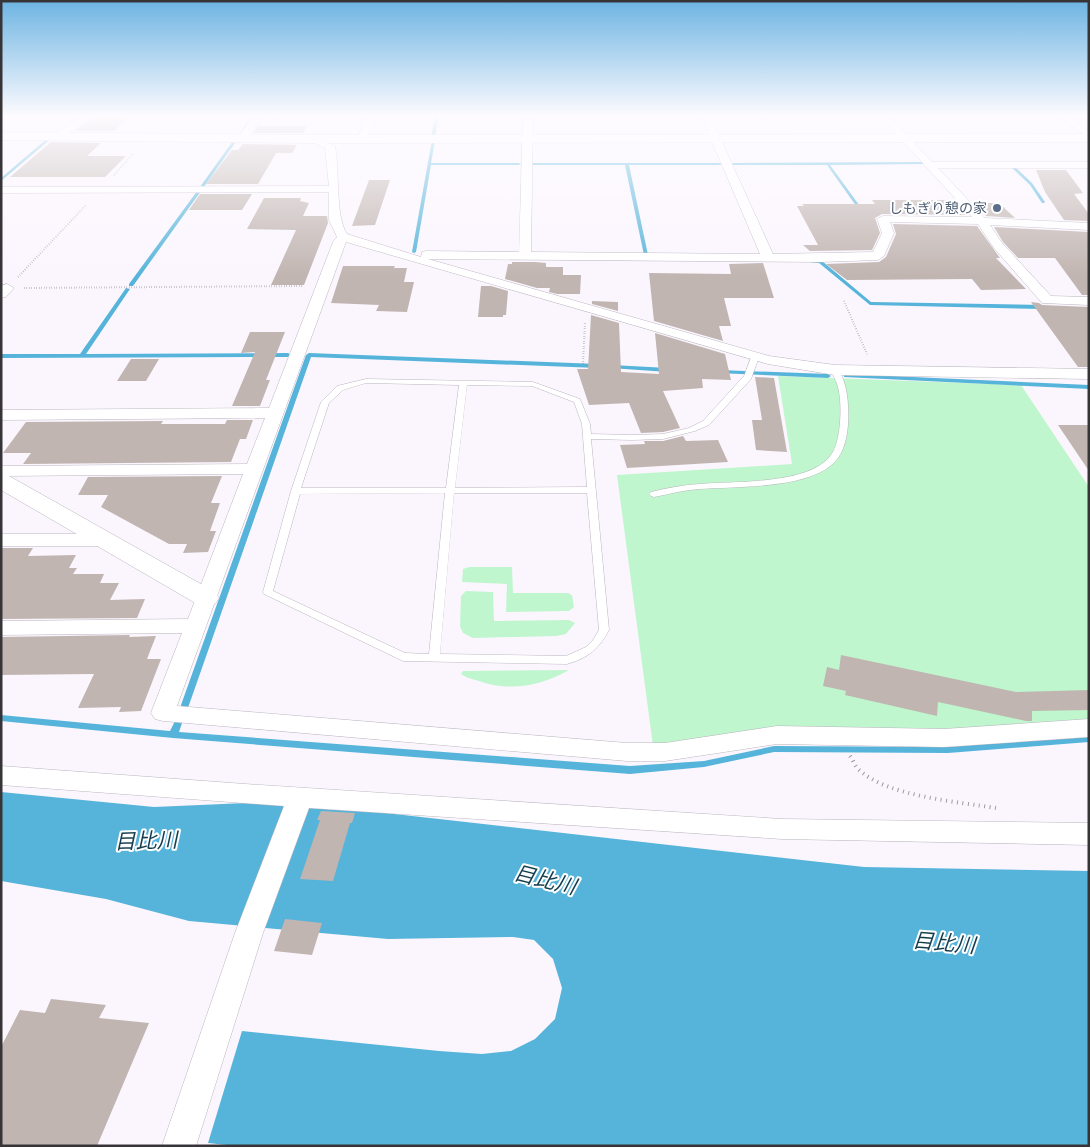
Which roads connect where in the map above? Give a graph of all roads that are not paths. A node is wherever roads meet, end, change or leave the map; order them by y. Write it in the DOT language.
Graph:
graph roads {
  1 [pos="334,170"];
  2 [pos="527,170"];
  3 [pos="729,170"];
  4 [pos="934,170"];
  5 [pos="334,188"];
  6 [pos="1,190"];
  7 [pos="982,221"];
  8 [pos="1089,227"];
  9 [pos="343,237"];
  10 [pos="402,255"];
  11 [pos="525,256"];
  12 [pos="768,258"];
  13 [pos="1089,301"];
  14 [pos="751,368"];
  15 [pos="835,370"];
  16 [pos="1089,374"];
  17 [pos="463,383"];
  18 [pos="275,413"];
  19 [pos="1,414"];
  20 [pos="587,436"];
  21 [pos="254,469"];
  22 [pos="1,471"];
  23 [pos="1,481"];
  24 [pos="450,490"];
  25 [pos="591,490"];
  26 [pos="296,491"];
  27 [pos="654,494"];
  28 [pos="1,540"];
  29 [pos="104,540"];
  30 [pos="206,598"];
  31 [pos="195,626"];
  32 [pos="1,628"];
  33 [pos="434,657"];
  34 [pos="1089,728"];
  35 [pos="1,775"];
  36 [pos="300,797"];
  37 [pos="1089,834"];
  38 [pos="180,1146"];
  1 -- 5 [label="street"];
  2 -- 11 [label="street"];
  3 -- 12 [label="street"];
  4 -- 7 [label="street"];
  5 -- 6 [label="street"];
  5 -- 9 [label="street"];
  7 -- 8 [label="street"];
  7 -- 12 [label="street"];
  7 -- 13 [label="street"];
  9 -- 10 [label="street"];
  9 -- 18 [label="street"];
  10 -- 11 [label="street"];
  10 -- 14 [label="street"];
  11 -- 12 [label="street"];
  14 -- 15 [label="street"];
  14 -- 20 [label="lane"];
  15 -- 16 [label="street"];
  15 -- 27 [label="lane"];
  17 -- 20 [label="lane"];
  17 -- 24 [label="lane"];
  17 -- 26 [label="lane"];
  18 -- 19 [label="street"];
  18 -- 21 [label="street"];
  20 -- 25 [label="lane"];
  21 -- 22 [label="street"];
  21 -- 30 [label="street"];
  23 -- 29 [label="street"];
  24 -- 25 [label="lane"];
  24 -- 26 [label="lane"];
  24 -- 33 [label="lane"];
  25 -- 33 [label="lane"];
  26 -- 33 [label="lane"];
  28 -- 29 [label="street"];
  29 -- 30 [label="street"];
  30 -- 31 [label="street"];
  31 -- 32 [label="street"];
  31 -- 34 [label="street"];
  35 -- 36 [label="street"];
  36 -- 37 [label="street"];
  36 -- 38 [label="street"];
}
